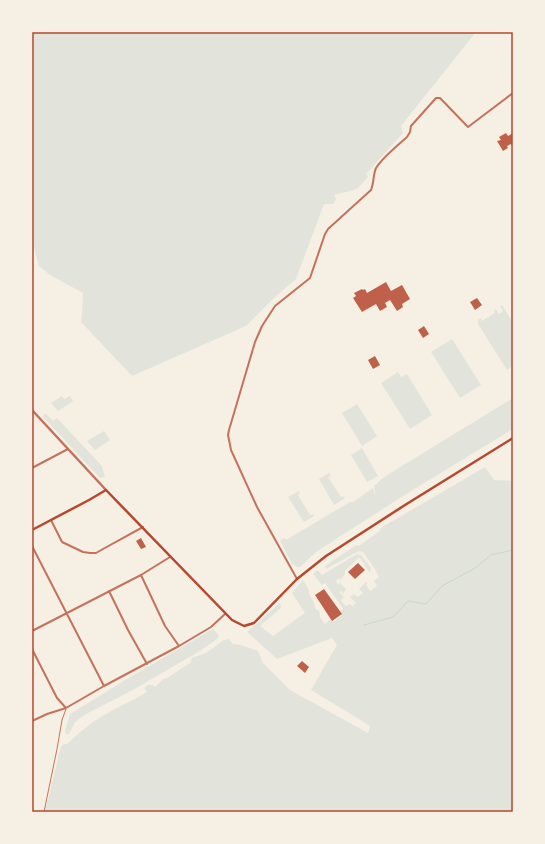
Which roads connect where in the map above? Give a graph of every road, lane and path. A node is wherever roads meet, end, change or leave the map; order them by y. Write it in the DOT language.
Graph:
graph roads {
  1 [pos="513,93"];
  2 [pos="32,410"];
  3 [pos="513,438"];
  4 [pos="69,448"];
  5 [pos="32,468"];
  6 [pos="106,490"];
  7 [pos="51,520"];
  8 [pos="143,527"];
  9 [pos="32,530"];
  10 [pos="32,546"];
  11 [pos="171,556"];
  12 [pos="141,575"];
  13 [pos="297,579"];
  14 [pos="109,591"];
  15 [pos="66,613"];
  16 [pos="225,614"];
  17 [pos="32,631"];
  18 [pos="179,646"];
  19 [pos="32,649"];
  20 [pos="147,664"];
  21 [pos="104,686"];
  22 [pos="66,708"];
  23 [pos="32,721"];
  24 [pos="44,812"];
  1 -- 13 [label="street"];
  2 -- 4 [label="street"];
  3 -- 13 [label="main road"];
  4 -- 5 [label="street"];
  4 -- 6 [label="street"];
  6 -- 7 [label="main road"];
  6 -- 8 [label="main road"];
  7 -- 8 [label="street"];
  7 -- 9 [label="main road"];
  8 -- 11 [label="main road"];
  10 -- 15 [label="street"];
  11 -- 12 [label="street"];
  11 -- 16 [label="main road"];
  12 -- 14 [label="street"];
  12 -- 18 [label="street"];
  13 -- 16 [label="main road"];
  14 -- 15 [label="street"];
  14 -- 20 [label="street"];
  15 -- 17 [label="street"];
  15 -- 21 [label="street"];
  16 -- 18 [label="street"];
  18 -- 20 [label="street"];
  19 -- 22 [label="street"];
  20 -- 21 [label="street"];
  21 -- 22 [label="street"];
  22 -- 23 [label="street"];
  22 -- 24 [label="lane"];
}
